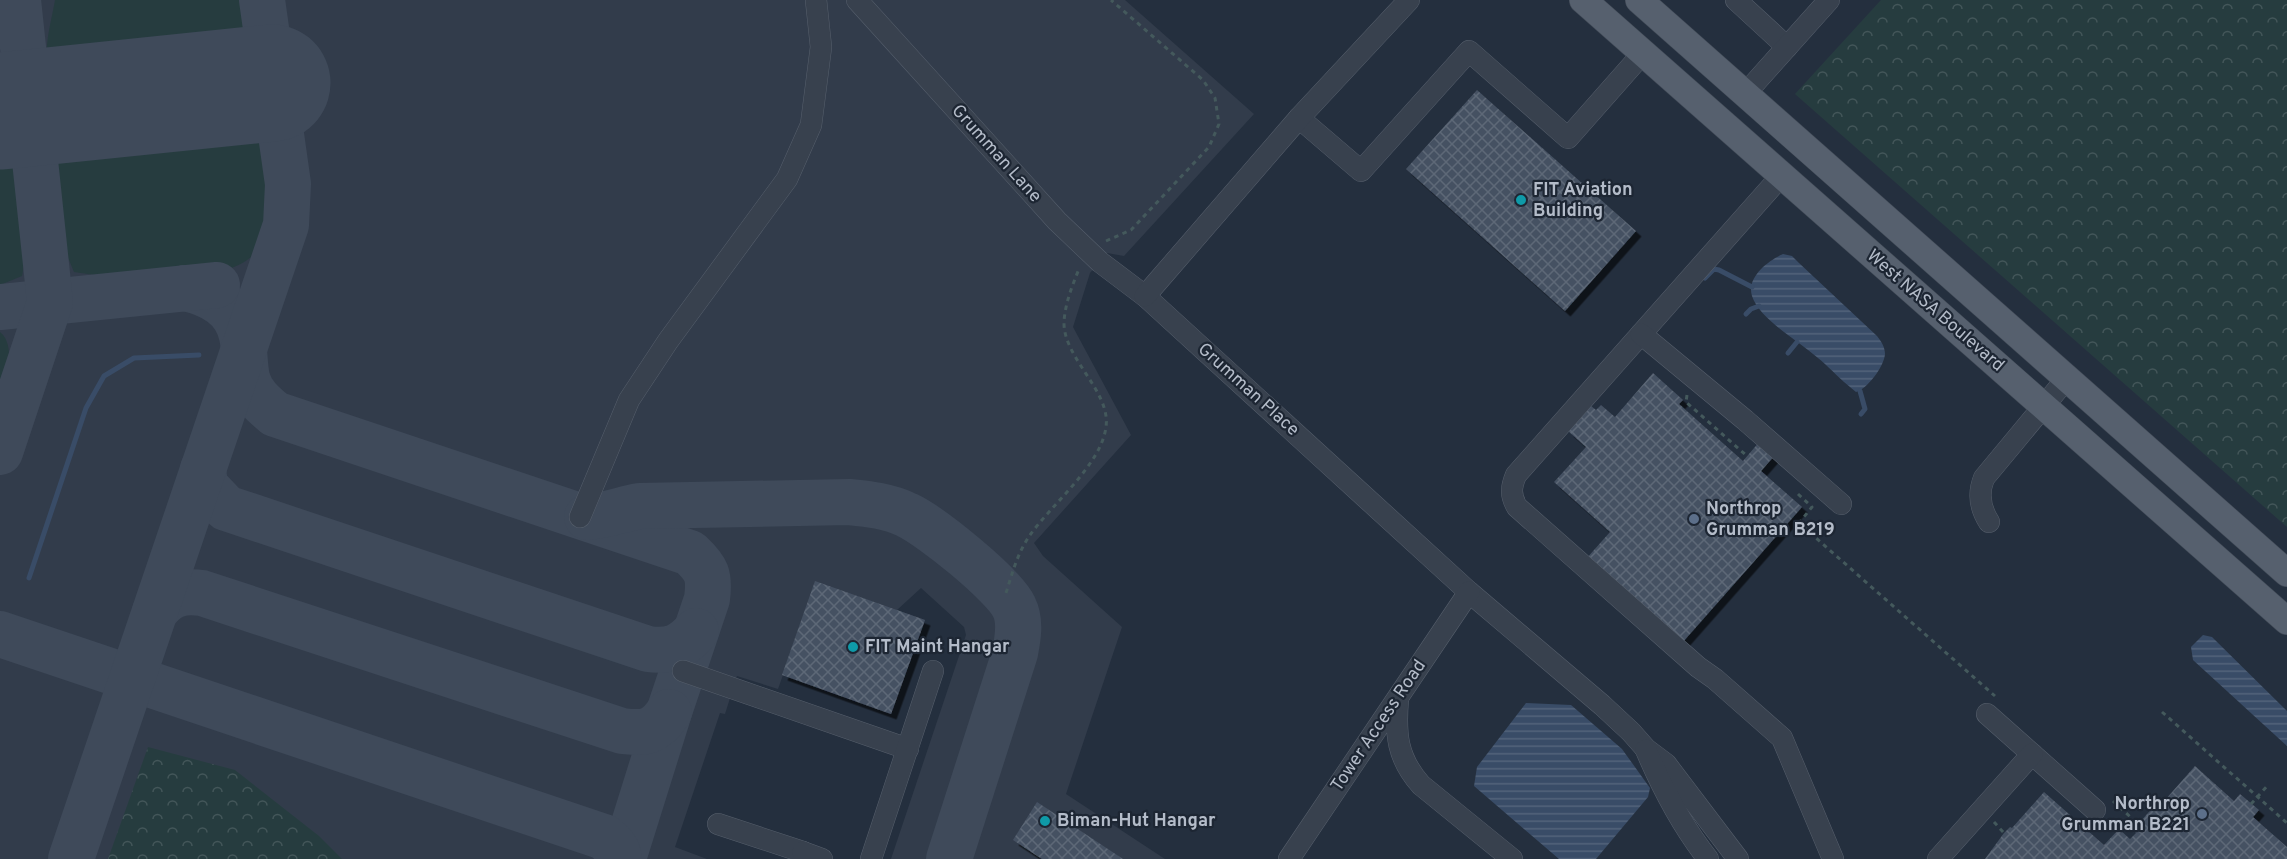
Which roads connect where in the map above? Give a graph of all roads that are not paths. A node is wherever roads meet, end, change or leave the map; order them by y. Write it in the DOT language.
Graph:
graph roads {
  1 [pos="816,0"];
  2 [pos="857,0"];
  3 [pos="1409,0"];
  4 [pos="1583,0"];
  5 [pos="1639,0"];
  6 [pos="1736,0"];
  7 [pos="1829,0"];
  8 [pos="1787,46"];
  9 [pos="1643,52"];
  10 [pos="1745,94"];
  11 [pos="1299,118"];
  12 [pos="1782,175"];
  13 [pos="1145,296"];
  14 [pos="1641,334"];
  15 [pos="2067,378"];
  16 [pos="2043,406"];
  17 [pos="1841,504"];
  18 [pos="580,517"];
  19 [pos="1989,522"];
  20 [pos="2287,573"];
  21 [pos="1469,592"];
  22 [pos="2287,621"];
  23 [pos="682,671"];
  24 [pos="933,671"];
  25 [pos="1398,699"];
  26 [pos="1994,707"];
  27 [pos="908,749"];
  28 [pos="1646,749"];
  29 [pos="2032,754"];
  30 [pos="2100,802"];
  31 [pos="718,824"];
  32 [pos="1689,835"];
  33 [pos="809,857"];
  34 [pos="871,859"];
  35 [pos="1289,859"];
  36 [pos="1512,859"];
  37 [pos="1691,859"];
  38 [pos="1708,859"];
  39 [pos="1738,859"];
  40 [pos="1833,859"];
  41 [pos="1938,859"];
  1 -- 18 [label="street"];
  2 -- 13 [label="street, Grumman Lane"];
  3 -- 11 [label="street"];
  4 -- 9 [label="main road, West NASA Boulevard"];
  5 -- 10 [label="main road, West NASA Boulevard"];
  6 -- 8 [label="street"];
  7 -- 8 [label="street"];
  8 -- 10 [label="street"];
  9 -- 11 [label="street"];
  9 -- 12 [label="main road, West NASA Boulevard"];
  10 -- 15 [label="main road, West NASA Boulevard"];
  11 -- 13 [label="street"];
  12 -- 14 [label="street"];
  12 -- 16 [label="main road, West NASA Boulevard"];
  13 -- 21 [label="street, Grumman Place"];
  14 -- 17 [label="street"];
  14 -- 40 [label="street"];
  15 -- 16 [label="street"];
  15 -- 20 [label="main road, West NASA Boulevard"];
  16 -- 19 [label="street"];
  16 -- 22 [label="main road, West NASA Boulevard"];
  21 -- 25 [label="street, Tower Access Road"];
  21 -- 28 [label="street, Grumman Place"];
  23 -- 27 [label="street"];
  24 -- 27 [label="street"];
  25 -- 35 [label="street, Tower Access Road"];
  25 -- 36 [label="street"];
  26 -- 29 [label="street"];
  27 -- 34 [label="street"];
  28 -- 32 [label="street, Grumman Place"];
  28 -- 39 [label="street, Grumman Place"];
  29 -- 30 [label="street"];
  29 -- 41 [label="street"];
  31 -- 33 [label="street"];
  32 -- 37 [label="street"];
  32 -- 38 [label="street, Grumman Place"];
}
